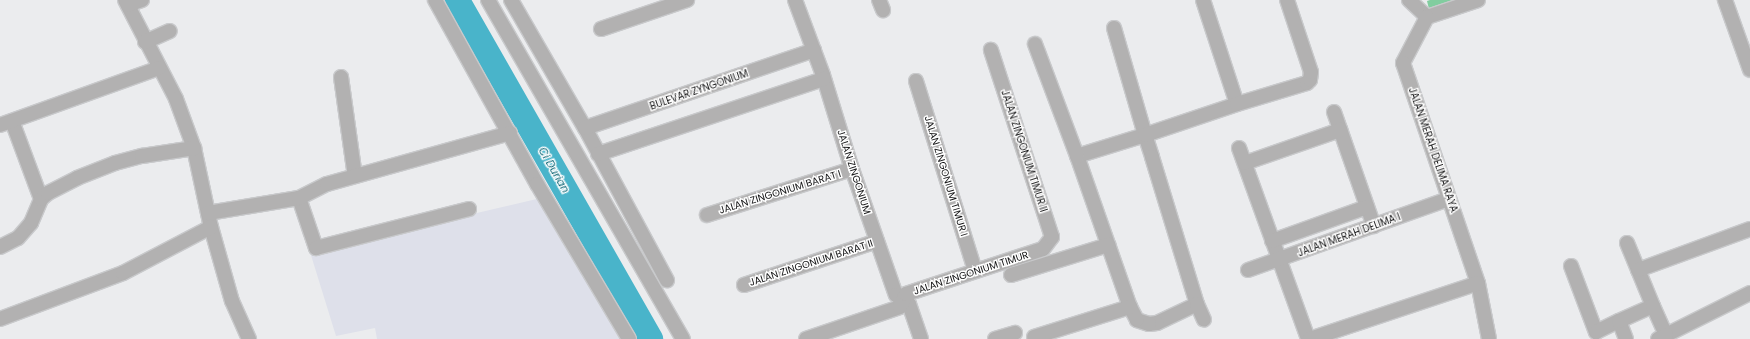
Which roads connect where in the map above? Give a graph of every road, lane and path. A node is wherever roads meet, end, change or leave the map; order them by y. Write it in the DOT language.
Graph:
graph roads {
  1 [pos="142,0"];
  2 [pos="435,0"];
  3 [pos="488,0"];
  4 [pos="511,0"];
  5 [pos="687,0"];
  6 [pos="795,0"];
  7 [pos="1203,0"];
  8 [pos="1287,0"];
  9 [pos="1410,0"];
  10 [pos="1478,0"];
  11 [pos="1725,0"];
  12 [pos="126,3"];
  13 [pos="1427,17"];
  14 [pos="601,28"];
  15 [pos="1114,28"];
  16 [pos="170,31"];
  17 [pos="145,42"];
  18 [pos="1035,44"];
  19 [pos="991,50"];
  20 [pos="816,56"];
  21 [pos="159,68"];
  22 [pos="1750,70"];
  23 [pos="341,77"];
  24 [pos="823,77"];
  25 [pos="916,81"];
  26 [pos="1237,104"];
  27 [pos="1334,112"];
  28 [pos="6,123"];
  29 [pos="584,128"];
  30 [pos="1340,130"];
  31 [pos="510,133"];
  32 [pos="1145,136"];
  33 [pos="194,148"];
  34 [pos="1239,148"];
  35 [pos="598,154"];
  36 [pos="1077,156"];
  37 [pos="1245,164"];
  38 [pos="852,169"];
  39 [pos="355,176"];
  40 [pos="299,198"];
  41 [pos="42,199"];
  42 [pos="1449,199"];
  43 [pos="1367,207"];
  44 [pos="469,209"];
  45 [pos="208,213"];
  46 [pos="707,214"];
  47 [pos="1374,226"];
  48 [pos="211,227"];
  49 [pos="1750,229"];
  50 [pos="877,241"];
  51 [pos="1272,241"];
  52 [pos="1627,243"];
  53 [pos="1108,245"];
  54 [pos="0,247"];
  55 [pos="1043,249"];
  56 [pos="1279,260"];
  57 [pos="1571,266"];
  58 [pos="1248,270"];
  59 [pos="1638,270"];
  60 [pos="975,271"];
  61 [pos="1011,275"];
  62 [pos="667,280"];
  63 [pos="1478,283"];
  64 [pos="744,285"];
  65 [pos="1750,293"];
  66 [pos="903,300"];
  67 [pos="1198,304"];
  68 [pos="1652,306"];
  69 [pos="1130,307"];
  70 [pos="0,319"];
  71 [pos="1204,320"];
  72 [pos="1619,321"];
  73 [pos="1015,333"];
  74 [pos="1034,337"];
  75 [pos="1662,337"];
  76 [pos="249,339"];
  77 [pos="629,339"];
  78 [pos="683,339"];
  79 [pos="806,339"];
  80 [pos="921,339"];
  81 [pos="995,339"];
  82 [pos="1309,339"];
  83 [pos="1489,339"];
  84 [pos="1626,339"];
  1 -- 12 [label="street"];
  2 -- 31 [label="street"];
  3 -- 78 [label="street"];
  4 -- 29 [label="street"];
  5 -- 14 [label="street"];
  6 -- 20 [label="street, JALAN ZINGONIUM"];
  7 -- 26 [label="street"];
  8 -- 26 [label="street"];
  9 -- 13 [label="street"];
  10 -- 13 [label="street"];
  11 -- 22 [label="street"];
  12 -- 17 [label="street"];
  13 -- 42 [label="street, JALAN MERAH DELIMA RAYA"];
  15 -- 32 [label="street"];
  16 -- 17 [label="street"];
  17 -- 21 [label="street"];
  18 -- 36 [label="street"];
  19 -- 55 [label="street, JALAN ZINGONIUM TIMUR II"];
  20 -- 24 [label="street, JALAN ZINGONIUM"];
  20 -- 29 [label="street, BULEVAR ZYNGONIUM"];
  21 -- 28 [label="street"];
  21 -- 33 [label="street"];
  23 -- 39 [label="street"];
  24 -- 35 [label="street"];
  24 -- 38 [label="street, JALAN ZINGONIUM"];
  25 -- 60 [label="street, JALAN ZINGONIUM TIMUR I"];
  26 -- 32 [label="street"];
  27 -- 30 [label="street"];
  28 -- 41 [label="street"];
  29 -- 35 [label="street"];
  30 -- 37 [label="street"];
  30 -- 43 [label="street"];
  31 -- 39 [label="street"];
  31 -- 77 [label="street"];
  32 -- 36 [label="street"];
  32 -- 67 [label="street"];
  33 -- 41 [label="street"];
  33 -- 45 [label="street"];
  34 -- 37 [label="street"];
  35 -- 62 [label="street"];
  36 -- 53 [label="street"];
  37 -- 51 [label="street"];
  38 -- 46 [label="street, JALAN ZINGONIUM BARAT I"];
  38 -- 50 [label="street, JALAN ZINGONIUM"];
  39 -- 40 [label="street"];
  40 -- 44 [label="street"];
  40 -- 45 [label="street"];
  41 -- 54 [label="street"];
  42 -- 47 [label="street, JALAN MERAH DELIMA I"];
  42 -- 63 [label="street, JALAN MERAH DELIMA RAYA"];
  43 -- 47 [label="street"];
  43 -- 51 [label="street"];
  45 -- 48 [label="street"];
  47 -- 56 [label="street, JALAN MERAH DELIMA I"];
  48 -- 70 [label="street"];
  48 -- 76 [label="street"];
  49 -- 59 [label="street"];
  50 -- 64 [label="street, JALAN ZINGONIUM BARAT II"];
  50 -- 66 [label="street, JALAN ZINGONIUM"];
  51 -- 56 [label="street"];
  52 -- 59 [label="street"];
  53 -- 61 [label="street"];
  53 -- 69 [label="street"];
  55 -- 60 [label="street, JALAN ZINGONIUM TIMUR"];
  56 -- 58 [label="street, JALAN MERAH DELIMA I"];
  56 -- 82 [label="street"];
  57 -- 72 [label="street"];
  59 -- 68 [label="street"];
  60 -- 66 [label="street, JALAN ZINGONIUM TIMUR"];
  63 -- 82 [label="street"];
  63 -- 83 [label="street, JALAN MERAH DELIMA RAYA"];
  65 -- 75 [label="street"];
  66 -- 79 [label="street, JALAN ZINGONIUM TIMUR"];
  66 -- 80 [label="street, JALAN ZINGONIUM"];
  67 -- 69 [label="street"];
  67 -- 71 [label="street"];
  68 -- 72 [label="street"];
  68 -- 75 [label="street"];
  69 -- 74 [label="street"];
  72 -- 84 [label="street"];
  73 -- 81 [label="street"];
}
